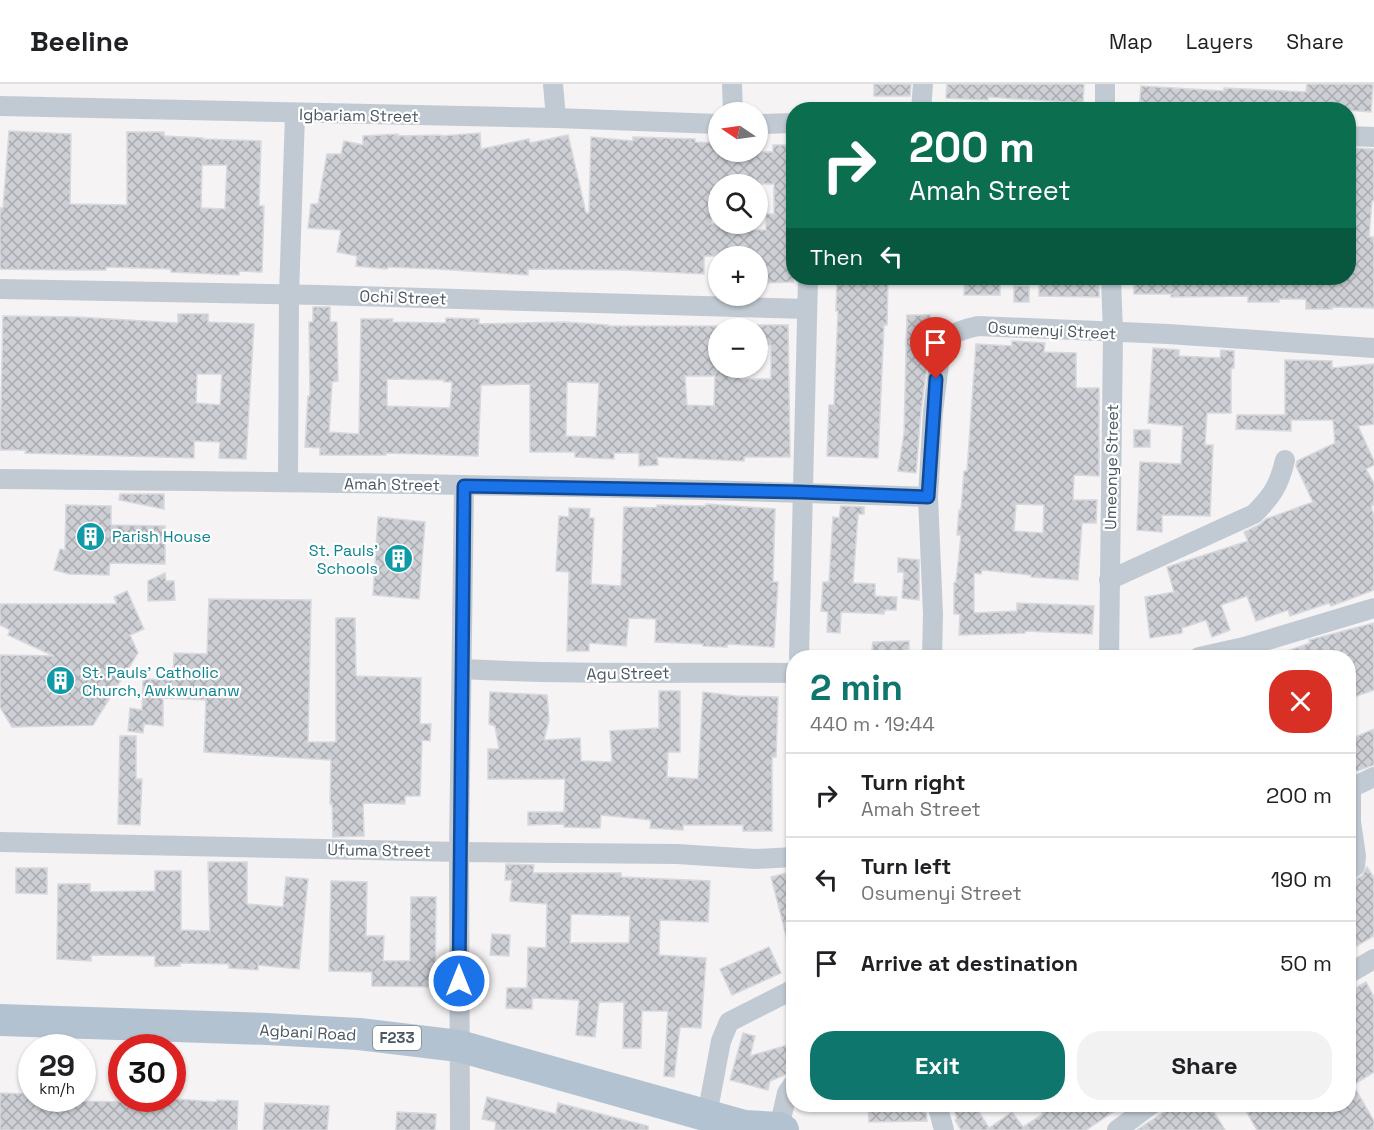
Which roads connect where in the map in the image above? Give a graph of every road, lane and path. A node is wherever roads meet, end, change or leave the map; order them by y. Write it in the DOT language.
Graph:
graph roads {
  1 [pos="553,84"];
  2 [pos="732,84"];
  3 [pos="923,84"];
  4 [pos="1105,84"];
  5 [pos="733,102"];
  6 [pos="922,102"];
  7 [pos="1105,102"];
  8 [pos="0,106"];
  9 [pos="295,114"];
  10 [pos="556,118"];
  11 [pos="786,123"];
  12 [pos="708,124"];
  13 [pos="768,124"];
  14 [pos="1356,136"];
  15 [pos="1374,137"];
  16 [pos="808,285"];
  17 [pos="1111,285"];
  18 [pos="0,289"];
  19 [pos="289,295"];
  20 [pos="807,309"];
  21 [pos="1113,333"];
  22 [pos="1374,348"];
  23 [pos="1285,460"];
  24 [pos="0,479"];
  25 [pos="288,482"];
  26 [pos="464,486"];
  27 [pos="803,493"];
  28 [pos="928,497"];
  29 [pos="1109,580"];
  30 [pos="1374,608"];
  31 [pos="799,650"];
  32 [pos="933,650"];
  33 [pos="1109,650"];
  34 [pos="1230,650"];
  35 [pos="463,669"];
  36 [pos="786,673"];
  37 [pos="1374,777"];
  38 [pos="1356,784"];
  39 [pos="0,842"];
  40 [pos="459,852"];
  41 [pos="786,857"];
  42 [pos="1374,959"];
  43 [pos="1356,969"];
  44 [pos="786,993"];
  45 [pos="0,1020"];
  46 [pos="0,1040"];
  47 [pos="459,1054"];
  48 [pos="786,1099"];
  49 [pos="939,1112"];
  50 [pos="1141,1112"];
  51 [pos="705,1123"];
  52 [pos="781,1129"];
  53 [pos="460,1130"];
  54 [pos="944,1130"];
  55 [pos="1117,1130"];
  1 -- 10 [label="street"];
  2 -- 5 [label="street"];
  3 -- 6 [label="street"];
  4 -- 7 [label="street"];
  8 -- 9 [label="street, Igbariam Street"];
  9 -- 10 [label="street, Igbariam Street"];
  9 -- 19 [label="street"];
  10 -- 12 [label="street, Igbariam Street"];
  11 -- 13 [label="street"];
  14 -- 15 [label="street"];
  16 -- 20 [label="street"];
  17 -- 21 [label="street, Umeonye Street"];
  18 -- 19 [label="street, Ochi Street"];
  19 -- 20 [label="street, Ochi Street"];
  19 -- 25 [label="street"];
  20 -- 27 [label="street"];
  21 -- 22 [label="street, Osumenyi Street"];
  21 -- 28 [label="street, Osumenyi Street"];
  21 -- 29 [label="street, Umeonye Street"];
  23 -- 29 [label="street"];
  24 -- 25 [label="street, Amah Street"];
  25 -- 26 [label="street, Amah Street"];
  26 -- 27 [label="street, Amah Street"];
  26 -- 35 [label="street"];
  27 -- 28 [label="street, Amah Street"];
  27 -- 31 [label="street"];
  28 -- 32 [label="street, Osumenyi Street"];
  29 -- 33 [label="street, Umeonye Street"];
  30 -- 34 [label="street"];
  35 -- 36 [label="street, Agu Street"];
  35 -- 40 [label="street"];
  37 -- 38 [label="street"];
  39 -- 40 [label="street, Ufuma Street"];
  40 -- 41 [label="street, Ufuma Street"];
  40 -- 47 [label="street"];
  42 -- 43 [label="street"];
  44 -- 51 [label="street"];
  45 -- 47 [label="main road, Agbani Road / F233"];
  46 -- 47 [label="main road, Agbani Road / F233"];
  47 -- 51 [label="main road, Agbani Road / F233"];
  47 -- 53 [label="street"];
  48 -- 52 [label="street"];
  49 -- 54 [label="street"];
  50 -- 55 [label="street"];
  51 -- 52 [label="main road, Agbani Road / F233"];
}
